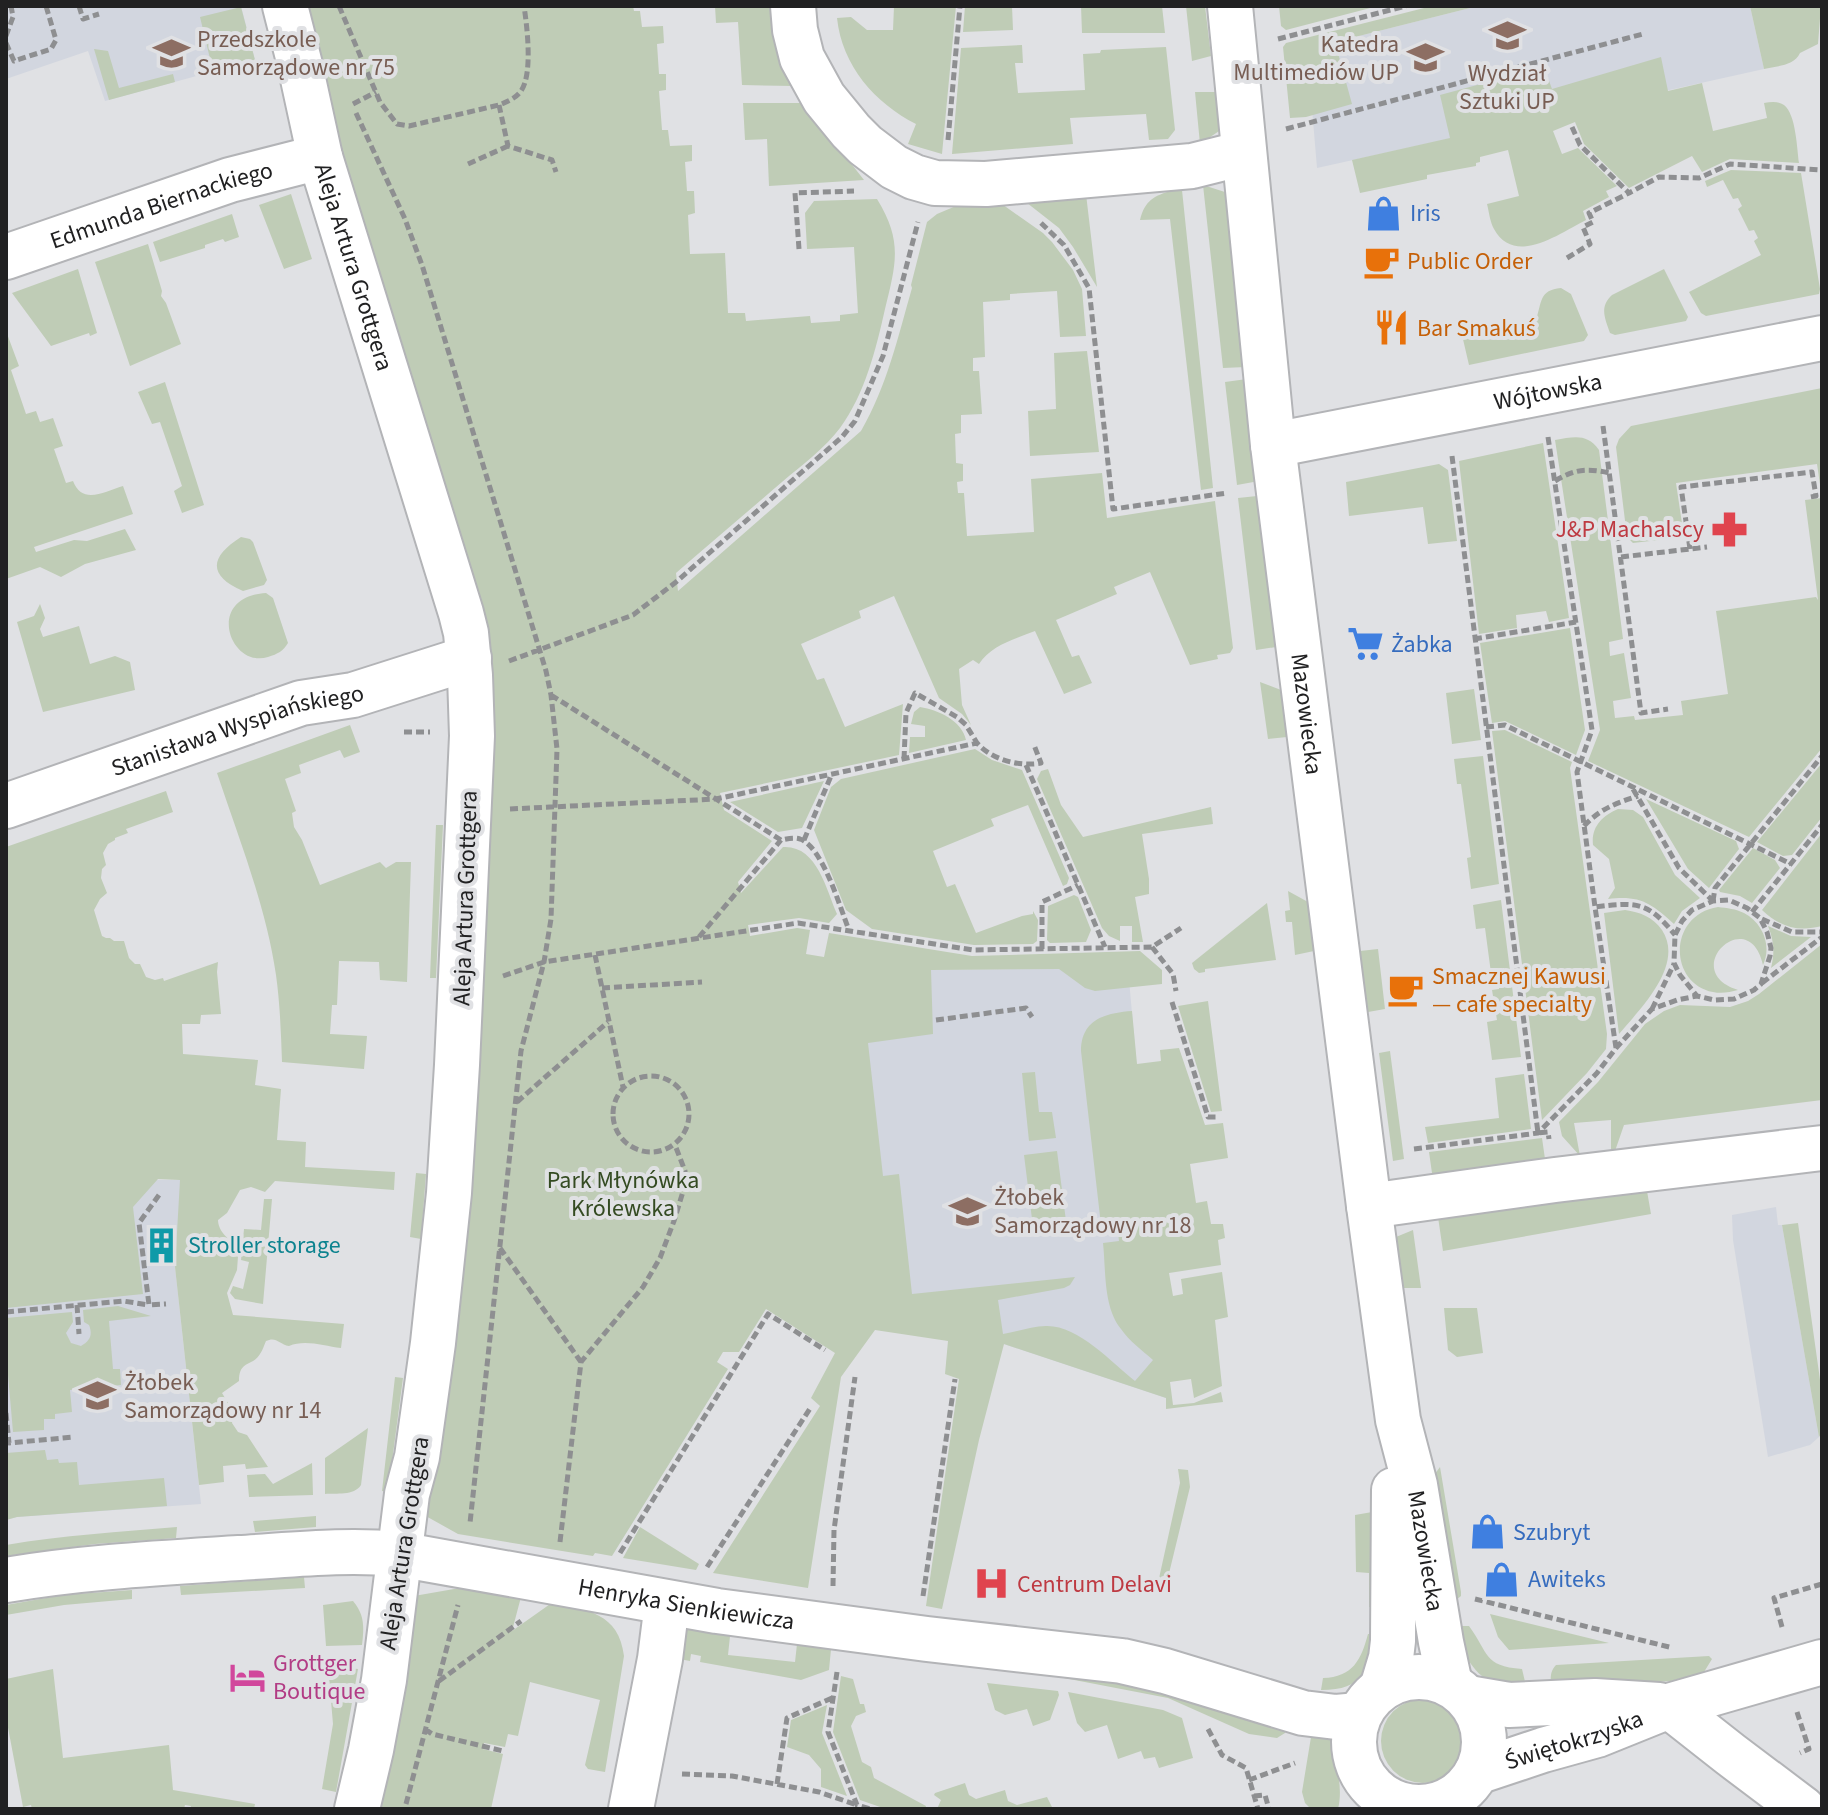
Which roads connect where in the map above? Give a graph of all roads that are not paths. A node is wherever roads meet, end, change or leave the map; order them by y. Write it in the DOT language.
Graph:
graph roads {
  1 [pos="285,6"];
  2 [pos="793,6"];
  3 [pos="1230,6"];
  4 [pos="1244,153"];
  5 [pos="320,157"];
  6 [pos="6,257"];
  7 [pos="1822,338"];
  8 [pos="1273,445"];
  9 [pos="469,658"];
  10 [pos="6,806"];
  11 [pos="1822,1148"];
  12 [pos="1369,1206"];
  13 [pos="1398,1420"];
  14 [pos="398,1554"];
  15 [pos="6,1580"];
  16 [pos="667,1603"];
  17 [pos="1822,1662"];
  18 [pos="1459,1691"];
  19 [pos="1370,1701"];
  20 [pos="1669,1706"];
  21 [pos="1477,1772"];
  22 [pos="1358,1792"];
  23 [pos="1434,1807"];
  24 [pos="357,1809"];
  25 [pos="631,1809"];
  26 [pos="1803,1809"];
  1 -- 5 [label="street, Aleja Artura Grottgera"];
  2 -- 4 [label="street"];
  3 -- 4 [label="street, Mazowiecka"];
  4 -- 8 [label="street, Mazowiecka"];
  5 -- 6 [label="street, Edmunda Biernackiego"];
  5 -- 9 [label="street, Aleja Artura Grottgera"];
  7 -- 8 [label="street, Wójtowska"];
  8 -- 12 [label="street, Mazowiecka"];
  9 -- 10 [label="street, Stanisława Wyspiańskiego"];
  9 -- 14 [label="street, Aleja Artura Grottgera"];
  11 -- 12 [label="street"];
  12 -- 13 [label="street, Mazowiecka"];
  13 -- 18 [label="street, Mazowiecka"];
  13 -- 19 [label="street, Mazowiecka"];
  14 -- 15 [label="street, Henryka Sienkiewicza"];
  14 -- 16 [label="street, Henryka Sienkiewicza"];
  14 -- 24 [label="street, Aleja Artura Grottgera"];
  16 -- 19 [label="street, Henryka Sienkiewicza"];
  16 -- 25 [label="street"];
  17 -- 20 [label="street, Świętokrzyska"];
  18 -- 19 [label="street"];
  18 -- 20 [label="street, Świętokrzyska"];
  18 -- 21 [label="street"];
  19 -- 22 [label="street"];
  20 -- 21 [label="street, Świętokrzyska"];
  20 -- 26 [label="street"];
  21 -- 23 [label="street"];
  22 -- 23 [label="street"];
}
